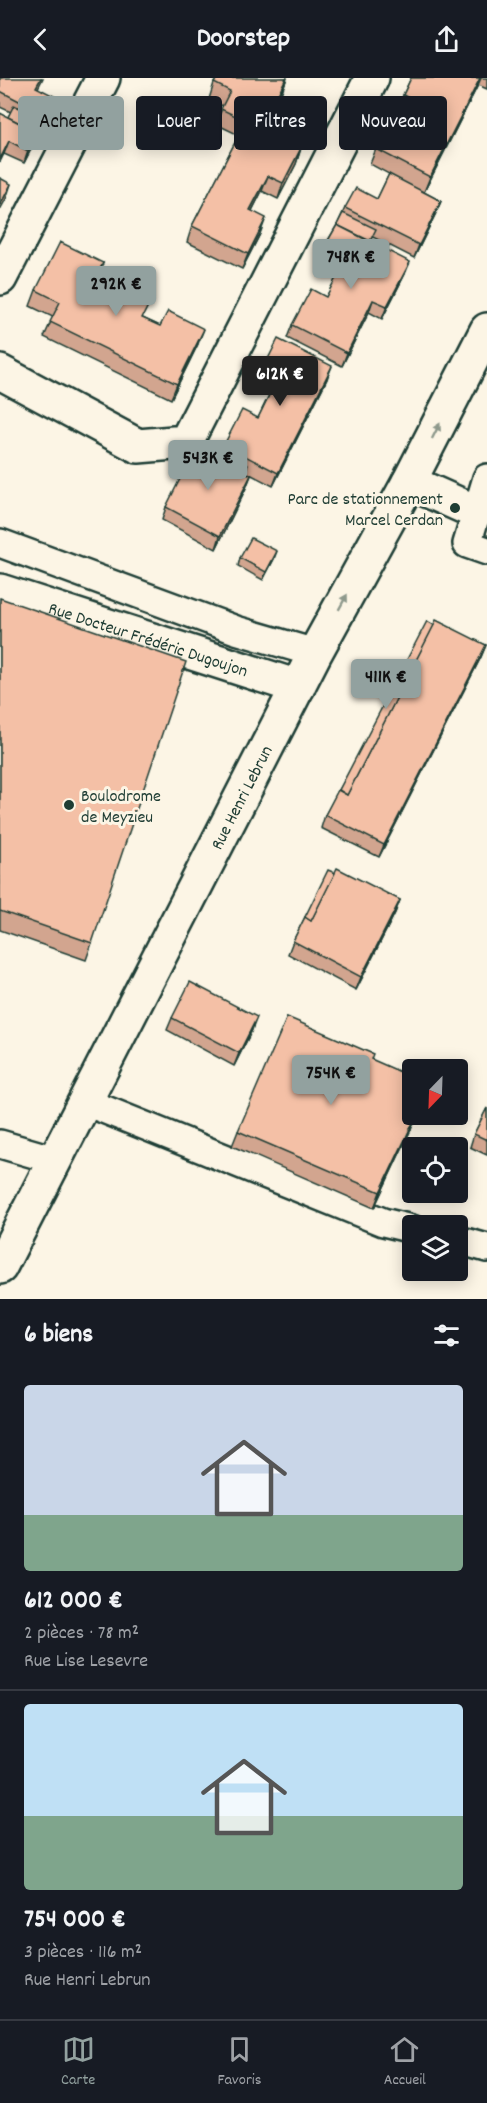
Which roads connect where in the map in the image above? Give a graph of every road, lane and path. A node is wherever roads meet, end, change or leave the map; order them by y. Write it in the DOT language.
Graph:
graph roads {
  1 [pos="103,78"];
  2 [pos="372,78"];
  3 [pos="0,278"];
  4 [pos="487,330"];
  5 [pos="0,372"];
  6 [pos="487,478"];
  7 [pos="409,482"];
  8 [pos="476,512"];
  9 [pos="0,543"];
  10 [pos="487,551"];
  11 [pos="0,591"];
  12 [pos="315,653"];
  13 [pos="298,687"];
  14 [pos="86,1101"];
  15 [pos="0,1144"];
  16 [pos="55,1160"];
  17 [pos="402,1227"];
  18 [pos="468,1243"];
  19 [pos="487,1248"];
  20 [pos="0,1267"];
  1 -- 3 [label="street"];
  2 -- 5 [label="street"];
  7 -- 4 [label="street, Rue Henri Lebrun, one-way"];
  6 -- 8 [label="lane"];
  7 -- 8 [label="street"];
  12 -- 7 [label="street, Rue Henri Lebrun, one-way"];
  8 -- 10 [label="lane"];
  9 -- 12 [label="lane"];
  11 -- 13 [label="street, Rue Docteur Frédéric Dugoujon"];
  12 -- 13 [label="street, Rue Henri Lebrun"];
  13 -- 14 [label="street, Rue Henri Lebrun"];
  14 -- 16 [label="street, Rue Henri Lebrun"];
  14 -- 17 [label="lane"];
  15 -- 16 [label="lane"];
  16 -- 20 [label="street, Rue Henri Lebrun"];
  18 -- 19 [label="lane"];
}
